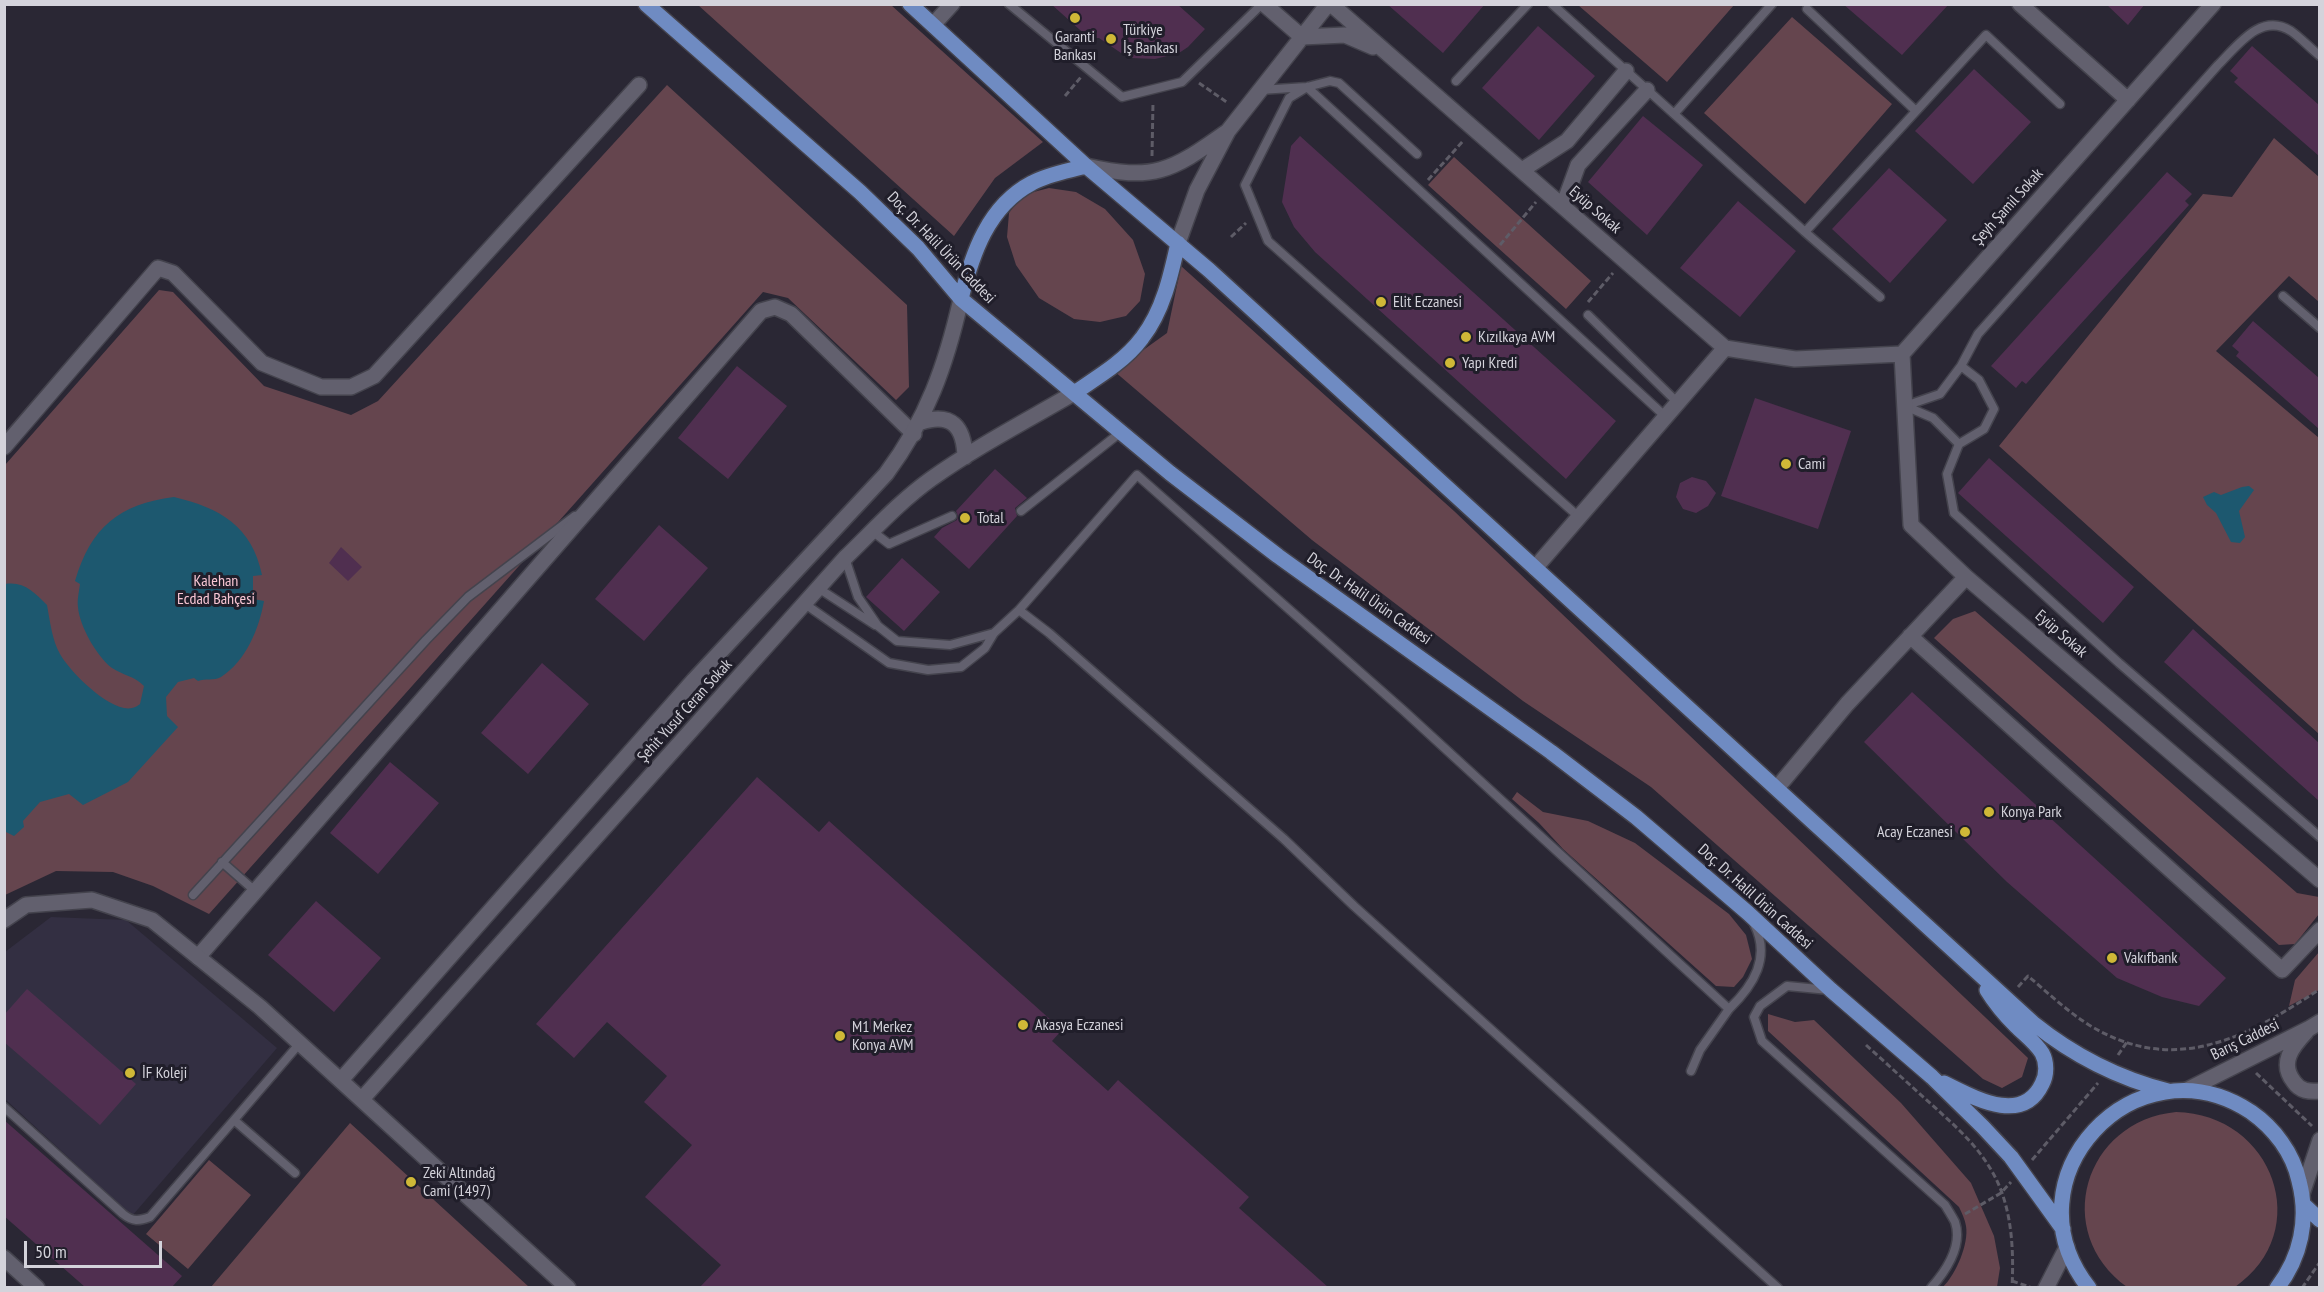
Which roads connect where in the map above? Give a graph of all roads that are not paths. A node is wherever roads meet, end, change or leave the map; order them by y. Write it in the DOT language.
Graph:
graph roads {
  1 [pos="646,4"];
  2 [pos="910,4"];
  3 [pos="951,4"];
  4 [pos="1009,4"];
  5 [pos="1263,4"];
  6 [pos="1330,4"];
  7 [pos="1528,4"];
  8 [pos="1552,4"];
  9 [pos="1772,4"];
  10 [pos="2020,4"];
  11 [pos="2213,4"];
  12 [pos="1807,6"];
  13 [pos="933,25"];
  14 [pos="1302,37"];
  15 [pos="1387,53"];
  16 [pos="2319,56"];
  17 [pos="1626,71"];
  18 [pos="1456,81"];
  19 [pos="639,85"];
  20 [pos="1307,87"];
  21 [pos="1260,90"];
  22 [pos="1647,90"];
  23 [pos="2128,99"];
  24 [pos="2060,104"];
  25 [pos="1916,111"];
  26 [pos="1674,114"];
  27 [pos="1228,131"];
  28 [pos="1417,154"];
  29 [pos="1086,166"];
  30 [pos="1522,170"];
  31 [pos="1563,206"];
  32 [pos="1805,232"];
  33 [pos="1178,243"];
  34 [pos="2283,296"];
  35 [pos="1880,297"];
  36 [pos="961,299"];
  37 [pos="1588,315"];
  38 [pos="2319,328"];
  39 [pos="1725,348"];
  40 [pos="1902,354"];
  41 [pos="1961,366"];
  42 [pos="1074,393"];
  43 [pos="1678,403"];
  44 [pos="1905,406"];
  45 [pos="1667,417"];
  46 [pos="917,428"];
  47 [pos="1121,432"];
  48 [pos="1959,444"];
  49 [pos="4,447"];
  50 [pos="965,457"];
  51 [pos="591,504"];
  52 [pos="1021,511"];
  53 [pos="952,516"];
  54 [pos="1579,517"];
  55 [pos="872,531"];
  56 [pos="845,558"];
  57 [pos="1535,568"];
  58 [pos="1965,577"];
  59 [pos="818,588"];
  60 [pos="804,604"];
  61 [pos="1019,610"];
  62 [pos="878,626"];
  63 [pos="994,633"];
  64 [pos="1910,636"];
  65 [pos="1777,788"];
  66 [pos="2319,837"];
  67 [pos="222,862"];
  68 [pos="2319,880"];
  69 [pos="255,891"];
  70 [pos="193,895"];
  71 [pos="1748,913"];
  72 [pos="4,920"];
  73 [pos="2319,930"];
  74 [pos="198,957"];
  75 [pos="1974,970"];
  76 [pos="1831,990"];
  77 [pos="1730,1009"];
  78 [pos="2315,1025"];
  79 [pos="300,1043"];
  80 [pos="1691,1071"];
  81 [pos="1932,1077"];
  82 [pos="341,1080"];
  83 [pos="2187,1090"];
  84 [pos="2168,1091"];
  85 [pos="2319,1091"];
  86 [pos="362,1099"];
  87 [pos="4,1107"];
  88 [pos="234,1120"];
  89 [pos="2319,1140"];
  90 [pos="295,1173"];
  91 [pos="2304,1200"];
  92 [pos="2319,1220"];
  93 [pos="2063,1229"];
  94 [pos="2067,1247"];
  95 [pos="4,1258"];
  96 [pos="37,1287"];
  97 [pos="568,1287"];
  98 [pos="1778,1287"];
  99 [pos="1931,1287"];
  100 [pos="2046,1287"];
  101 [pos="2089,1287"];
  102 [pos="2277,1287"];
  1 -- 36 [label="main road, Doç. Dr. Halil Ürün Caddesi"];
  2 -- 13 [label="main road"];
  3 -- 13 [label="street"];
  4 -- 5 [label="lane"];
  5 -- 14 [label="street"];
  6 -- 14 [label="street"];
  6 -- 15 [label="street, Eyüp Sokak"];
  7 -- 18 [label="lane"];
  8 -- 17 [label="lane"];
  9 -- 26 [label="lane"];
  10 -- 23 [label="street"];
  11 -- 23 [label="street, Şeyh Şamil Sokak"];
  12 -- 25 [label="lane"];
  13 -- 29 [label="main road"];
  14 -- 15 [label="street"];
  14 -- 21 [label="street"];
  15 -- 30 [label="street, Eyüp Sokak"];
  16 -- 41 [label="lane"];
  17 -- 22 [label="lane"];
  17 -- 30 [label="street"];
  19 -- 49 [label="street"];
  20 -- 21 [label="lane"];
  20 -- 28 [label="lane"];
  20 -- 45 [label="lane"];
  20 -- 54 [label="lane"];
  21 -- 27 [label="street"];
  22 -- 26 [label="lane"];
  22 -- 31 [label="street"];
  23 -- 40 [label="street, Şeyh Şamil Sokak"];
  24 -- 25 [label="lane"];
  25 -- 32 [label="lane"];
  26 -- 32 [label="lane"];
  27 -- 29 [label="street"];
  27 -- 33 [label="street"];
  29 -- 33 [label="main road"];
  29 -- 36 [label="main road"];
  30 -- 31 [label="street, Eyüp Sokak"];
  31 -- 39 [label="street, Eyüp Sokak"];
  32 -- 35 [label="lane"];
  33 -- 42 [label="main road"];
  33 -- 57 [label="main road"];
  34 -- 38 [label="lane"];
  36 -- 42 [label="main road, Doç. Dr. Halil Ürün Caddesi"];
  36 -- 46 [label="street, Şehit Yusuf Ceran Sokak"];
  37 -- 43 [label="lane"];
  39 -- 40 [label="street"];
  39 -- 43 [label="street"];
  40 -- 44 [label="street, Eyüp Sokak"];
  41 -- 44 [label="lane"];
  41 -- 48 [label="lane"];
  42 -- 47 [label="main road, Doç. Dr. Halil Ürün Caddesi"];
  42 -- 50 [label="street, Şehit Yusuf Ceran Sokak"];
  43 -- 45 [label="street"];
  44 -- 48 [label="lane"];
  44 -- 58 [label="street, Eyüp Sokak"];
  45 -- 54 [label="street"];
  46 -- 50 [label="street"];
  46 -- 51 [label="street"];
  46 -- 82 [label="street, Şehit Yusuf Ceran Sokak"];
  47 -- 52 [label="lane"];
  47 -- 71 [label="main road, Doç. Dr. Halil Ürün Caddesi"];
  48 -- 66 [label="lane"];
  50 -- 55 [label="street, Şehit Yusuf Ceran Sokak"];
  51 -- 67 [label="lane"];
  51 -- 69 [label="street"];
  53 -- 55 [label="lane"];
  54 -- 57 [label="street"];
  55 -- 56 [label="street, Şehit Yusuf Ceran Sokak"];
  56 -- 59 [label="street, Şehit Yusuf Ceran Sokak"];
  56 -- 62 [label="lane"];
  57 -- 65 [label="main road"];
  58 -- 64 [label="street"];
  58 -- 68 [label="street, Eyüp Sokak"];
  59 -- 60 [label="street, Şehit Yusuf Ceran Sokak"];
  59 -- 62 [label="lane"];
  60 -- 63 [label="lane"];
  60 -- 86 [label="street, Şehit Yusuf Ceran Sokak"];
  61 -- 63 [label="lane"];
  61 -- 77 [label="lane"];
  61 -- 98 [label="lane"];
  62 -- 63 [label="lane"];
  64 -- 65 [label="street"];
  64 -- 73 [label="street"];
  65 -- 75 [label="main road"];
  67 -- 69 [label="lane"];
  67 -- 70 [label="lane"];
  69 -- 74 [label="street"];
  71 -- 76 [label="main road, Doç. Dr. Halil Ürün Caddesi"];
  71 -- 77 [label="lane"];
  72 -- 74 [label="street"];
  74 -- 79 [label="street"];
  75 -- 81 [label="main road"];
  75 -- 84 [label="main road"];
  76 -- 81 [label="main road, Doç. Dr. Halil Ürün Caddesi"];
  76 -- 99 [label="lane"];
  77 -- 80 [label="lane"];
  78 -- 83 [label="street, Barış Caddesi"];
  78 -- 85 [label="street"];
  79 -- 82 [label="street"];
  79 -- 88 [label="lane"];
  81 -- 93 [label="main road, Doç. Dr. Halil Ürün Caddesi"];
  82 -- 86 [label="street"];
  83 -- 84 [label="main road"];
  83 -- 91 [label="main road"];
  84 -- 93 [label="main road"];
  86 -- 97 [label="street"];
  87 -- 88 [label="lane"];
  88 -- 90 [label="lane"];
  89 -- 91 [label="street"];
  91 -- 92 [label="main road"];
  91 -- 102 [label="main road"];
  93 -- 94 [label="main road"];
  94 -- 100 [label="street"];
  94 -- 101 [label="main road"];
  95 -- 96 [label="street"];
}
